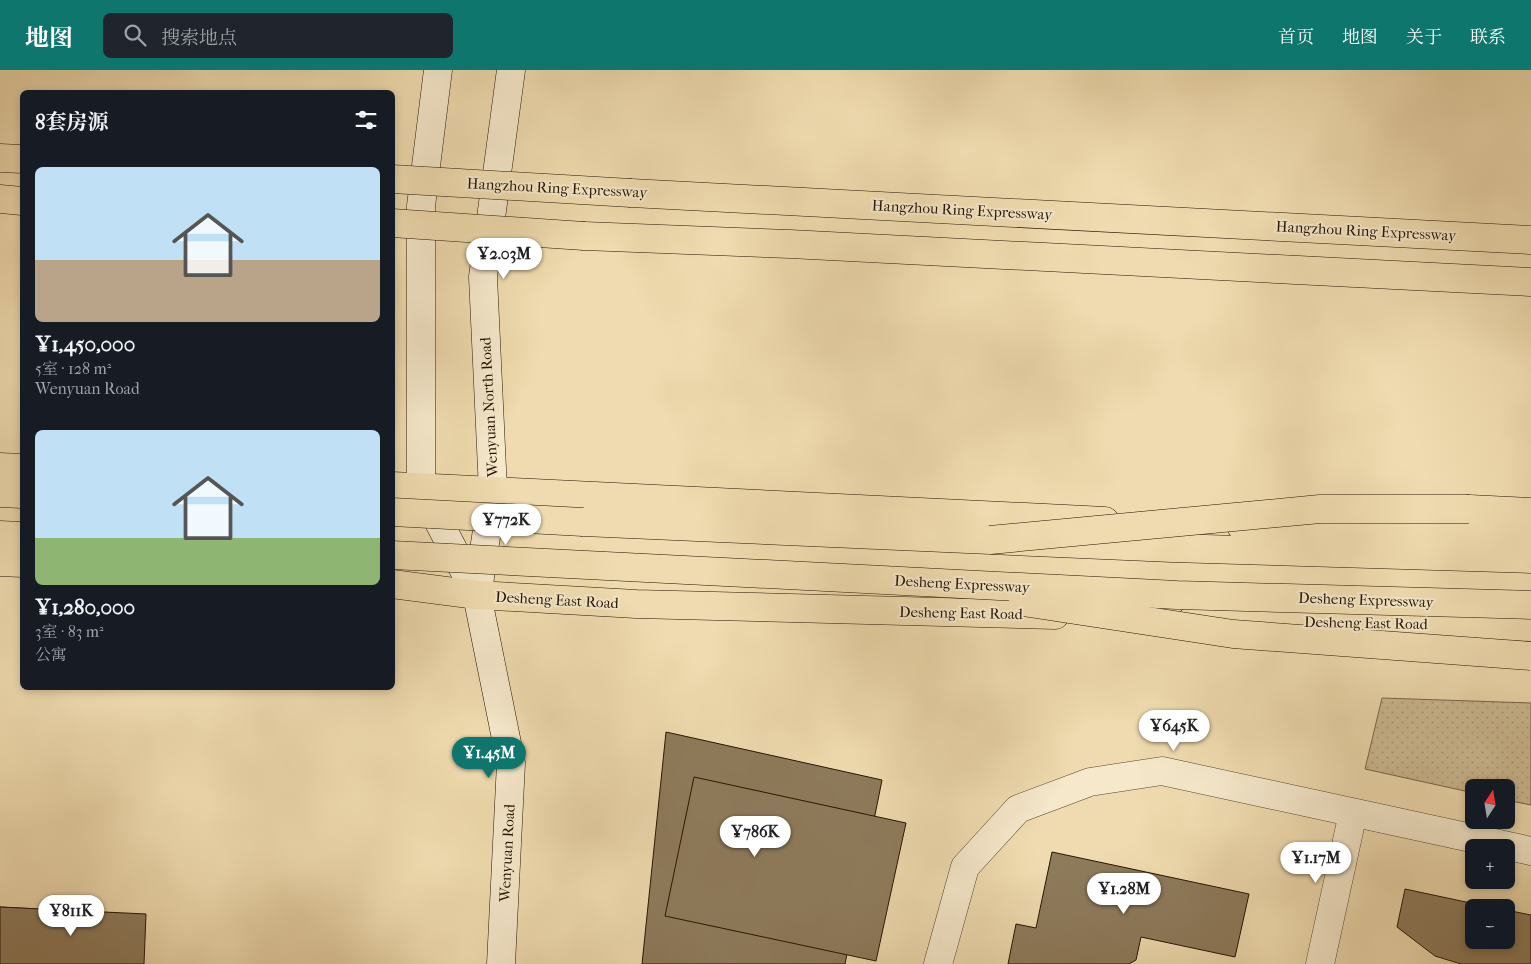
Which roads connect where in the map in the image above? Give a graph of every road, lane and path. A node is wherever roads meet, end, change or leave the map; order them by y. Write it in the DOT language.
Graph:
graph roads {
  1 [pos="438,70"];
  2 [pos="511,70"];
  3 [pos="0,158"];
  4 [pos="20,159"];
  5 [pos="395,179"];
  6 [pos="0,199"];
  7 [pos="20,201"];
  8 [pos="395,223"];
  9 [pos="1531,240"];
  10 [pos="1531,282"];
  11 [pos="0,467"];
  12 [pos="20,468"];
  13 [pos="395,486"];
  14 [pos="421,488"];
  15 [pos="493,490"];
  16 [pos="0,493"];
  17 [pos="20,494"];
  18 [pos="395,512"];
  19 [pos="1531,512"];
  20 [pos="1531,533"];
  21 [pos="0,535"];
  22 [pos="20,536"];
  23 [pos="990,540"];
  24 [pos="395,554"];
  25 [pos="1531,559"];
  26 [pos="0,562"];
  27 [pos="20,563"];
  28 [pos="864,579"];
  29 [pos="395,584"];
  30 [pos="477,595"];
  31 [pos="1531,605"];
  32 [pos="1531,628"];
  33 [pos="1531,656"];
  34 [pos="1353,812"];
  35 [pos="1531,851"];
  36 [pos="501,964"];
  37 [pos="938,964"];
  38 [pos="1320,964"];
  1 -- 14 [label="main road"];
  2 -- 15 [label="main road, Wenyuan North Road"];
  3 -- 4 [label="main road"];
  5 -- 9 [label="main road, Hangzhou Ring Expressway, bridge"];
  6 -- 7 [label="main road"];
  8 -- 10 [label="main road, bridge"];
  11 -- 12 [label="main road"];
  13 -- 14 [label="main road"];
  14 -- 15 [label="main road"];
  14 -- 30 [label="main road"];
  15 -- 20 [label="main road"];
  15 -- 30 [label="main road, Wenyuan North Road"];
  16 -- 17 [label="main road"];
  18 -- 23 [label="main road, bridge"];
  19 -- 23 [label="main road, bridge"];
  21 -- 22 [label="main road"];
  23 -- 25 [label="main road, bridge"];
  24 -- 28 [label="main road, Desheng Expressway, bridge"];
  26 -- 27 [label="main road"];
  28 -- 31 [label="main road, Desheng Expressway, bridge"];
  28 -- 33 [label="main road, bridge"];
  29 -- 30 [label="main road, Desheng East Road"];
  30 -- 32 [label="main road, Desheng East Road"];
  30 -- 36 [label="main road, Wenyuan Road"];
  34 -- 35 [label="main road"];
  34 -- 37 [label="main road"];
  34 -- 38 [label="main road"];
}
